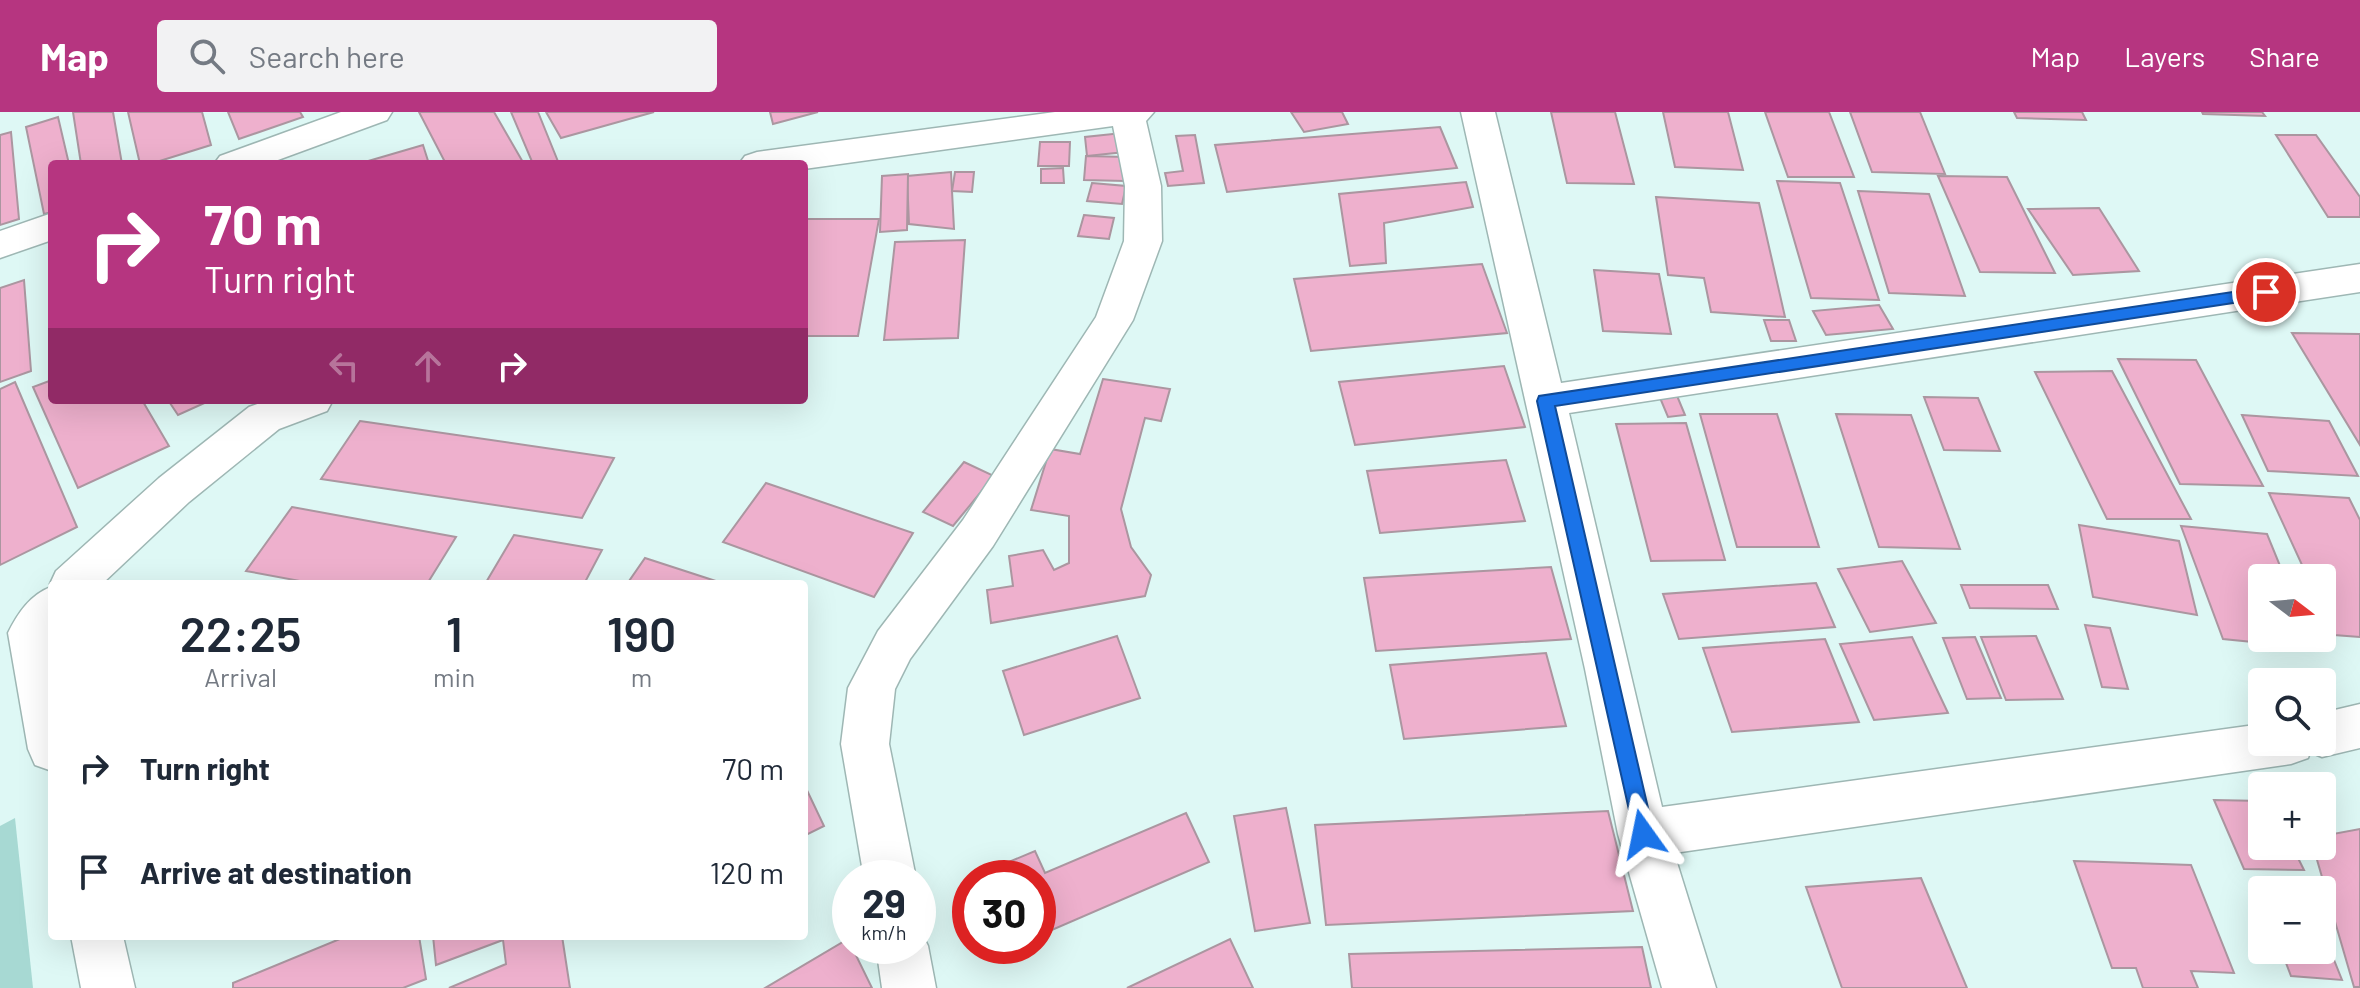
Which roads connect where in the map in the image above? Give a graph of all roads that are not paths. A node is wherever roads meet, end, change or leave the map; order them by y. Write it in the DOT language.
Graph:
graph roads {
  1 [pos="375,112"];
  2 [pos="1478,112"];
  3 [pos="1132,113"];
  4 [pos="243,160"];
  5 [pos="786,160"];
  6 [pos="48,227"];
  7 [pos="0,245"];
  8 [pos="2360,278"];
  9 [pos="1545,401"];
  10 [pos="302,404"];
  11 [pos="76,580"];
  12 [pos="48,611"];
  13 [pos="2360,726"];
  14 [pos="48,727"];
  15 [pos="2336,732"];
  16 [pos="2248,748"];
  17 [pos="1643,834"];
  18 [pos="887,860"];
  19 [pos="98,940"];
  20 [pos="905,964"];
  21 [pos="108,988"];
  22 [pos="909,988"];
  23 [pos="1689,988"];
  1 -- 4 [label="street"];
  2 -- 9 [label="street"];
  3 -- 5 [label="street"];
  3 -- 18 [label="street"];
  6 -- 7 [label="street"];
  8 -- 9 [label="street"];
  9 -- 17 [label="street"];
  10 -- 11 [label="street"];
  12 -- 14 [label="street"];
  13 -- 15 [label="street"];
  16 -- 17 [label="street"];
  17 -- 23 [label="street"];
  19 -- 21 [label="street"];
  20 -- 22 [label="street"];
}
